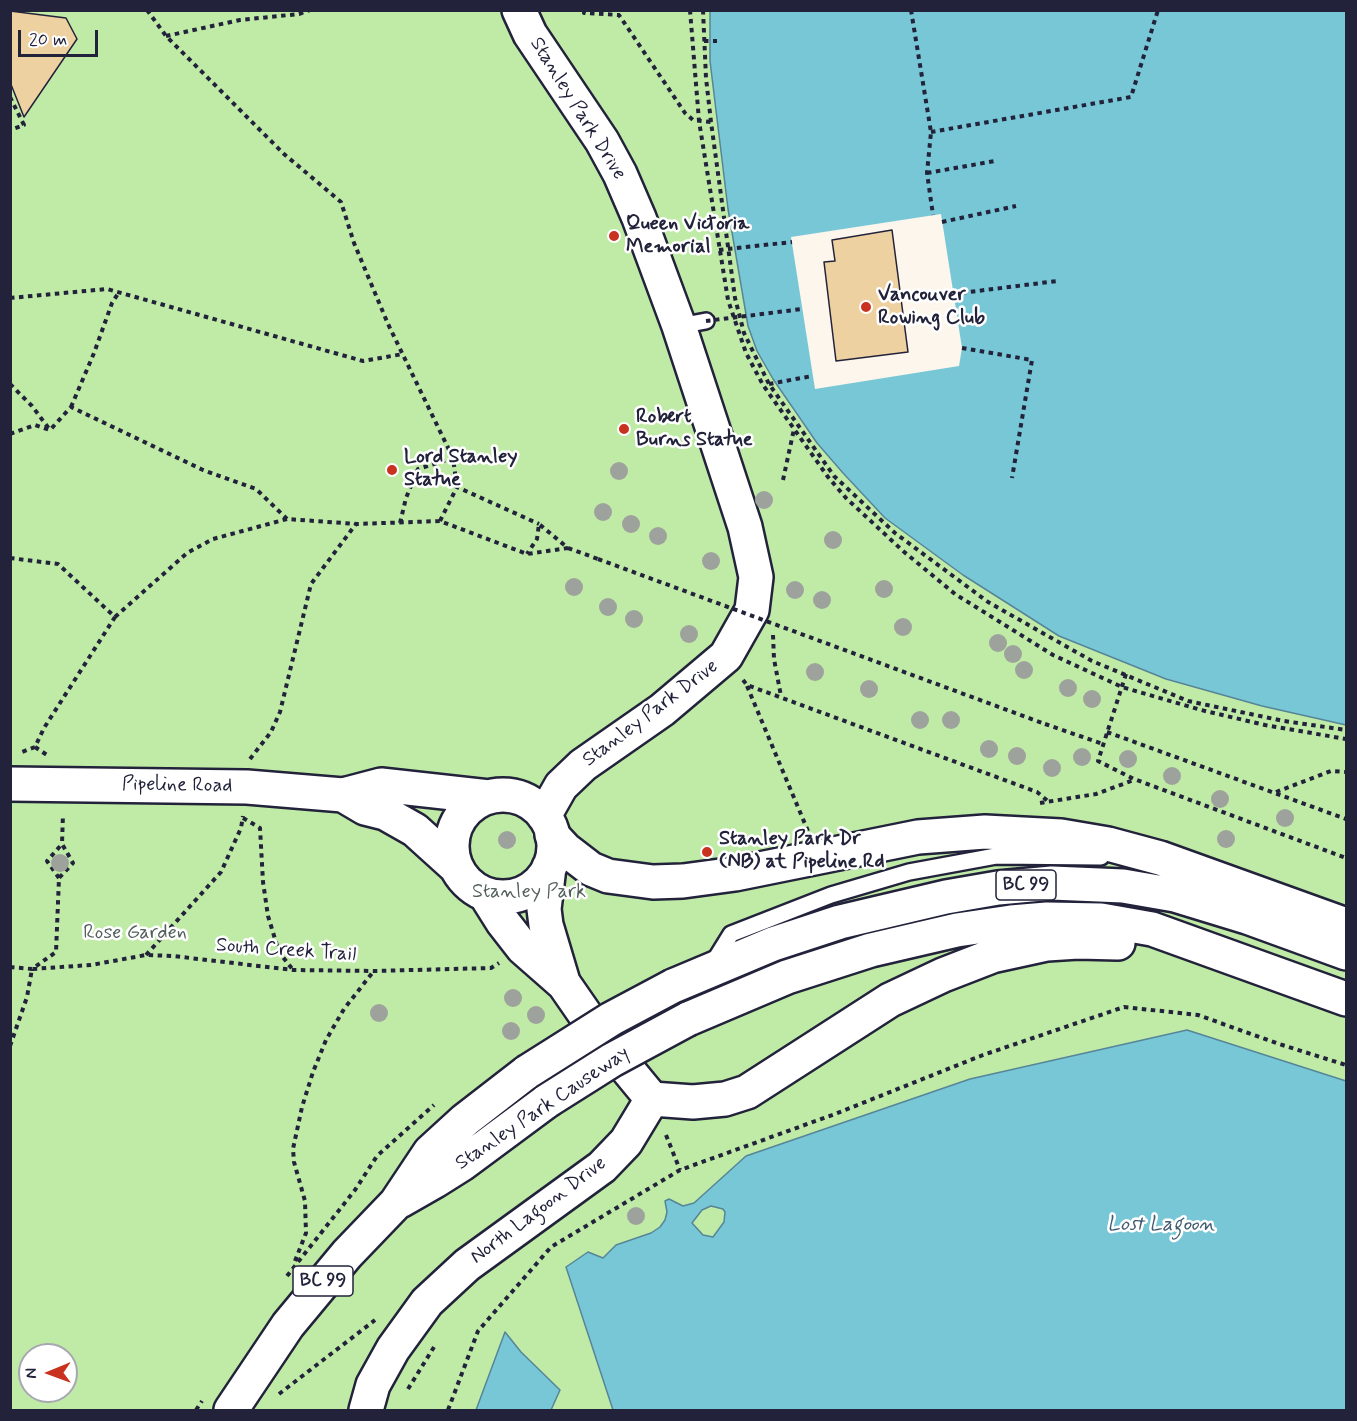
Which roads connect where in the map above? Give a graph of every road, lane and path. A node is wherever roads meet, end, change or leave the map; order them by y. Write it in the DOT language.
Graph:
graph roads {
  1 [pos="147,10"];
  2 [pos="310,10"];
  3 [pos="519,10"];
  4 [pos="584,10"];
  5 [pos="690,10"];
  6 [pos="703,10"];
  7 [pos="911,10"];
  8 [pos="1158,10"];
  9 [pos="166,36"];
  10 [pos="717,40"];
  11 [pos="704,41"];
  12 [pos="10,97"];
  13 [pos="699,121"];
  14 [pos="711,122"];
  15 [pos="10,130"];
  16 [pos="931,132"];
  17 [pos="995,161"];
  18 [pos="927,173"];
  19 [pos="1017,206"];
  20 [pos="933,215"];
  21 [pos="942,222"];
  22 [pos="792,242"];
  23 [pos="728,249"];
  24 [pos="719,250"];
  25 [pos="1057,281"];
  26 [pos="119,292"];
  27 [pos="953,294"];
  28 [pos="10,298"];
  29 [pos="802,309"];
  30 [pos="693,324"];
  31 [pos="962,348"];
  32 [pos="403,354"];
  33 [pos="813,376"];
  34 [pos="10,384"];
  35 [pos="769,384"];
  36 [pos="763,385"];
  37 [pos="71,406"];
  38 [pos="795,423"];
  39 [pos="794,428"];
  40 [pos="50,430"];
  41 [pos="10,434"];
  42 [pos="453,458"];
  43 [pos="1012,478"];
  44 [pos="783,480"];
  45 [pos="457,487"];
  46 [pos="287,519"];
  47 [pos="440,521"];
  48 [pos="400,523"];
  49 [pos="357,524"];
  50 [pos="539,524"];
  51 [pos="568,548"];
  52 [pos="527,554"];
  53 [pos="10,558"];
  54 [pos="115,617"];
  55 [pos="726,657"];
  56 [pos="1126,674"];
  57 [pos="747,685"];
  58 [pos="1122,687"];
  59 [pos="1347,729"];
  60 [pos="1107,732"];
  61 [pos="1347,739"];
  62 [pos="1104,744"];
  63 [pos="17,752"];
  64 [pos="248,762"];
  65 [pos="1347,772"];
  66 [pos="1134,779"];
  67 [pos="10,784"];
  68 [pos="1275,792"];
  69 [pos="343,795"];
  70 [pos="489,797"];
  71 [pos="1049,802"];
  72 [pos="1039,803"];
  73 [pos="63,807"];
  74 [pos="243,809"];
  75 [pos="243,818"];
  76 [pos="1347,819"];
  77 [pos="548,826"];
  78 [pos="809,834"];
  79 [pos="62,844"];
  80 [pos="1347,858"];
  81 [pos="549,867"];
  82 [pos="457,868"];
  83 [pos="1200,872"];
  84 [pos="59,878"];
  85 [pos="485,894"];
  86 [pos="1347,925"];
  87 [pos="1217,952"];
  88 [pos="1347,953"];
  89 [pos="146,955"];
  90 [pos="500,962"];
  91 [pos="10,967"];
  92 [pos="32,969"];
  93 [pos="292,970"];
  94 [pos="374,971"];
  95 [pos="708,971"];
  96 [pos="564,984"];
  97 [pos="1347,999"];
  98 [pos="10,1046"];
  99 [pos="1347,1065"];
  100 [pos="657,1113"];
  101 [pos="680,1170"];
  102 [pos="396,1203"];
  103 [pos="551,1247"];
  104 [pos="536,1253"];
  105 [pos="293,1267"];
  106 [pos="435,1346"];
  107 [pos="406,1392"];
  108 [pos="231,1410"];
  109 [pos="366,1410"];
  110 [pos="448,1410"];
  1 -- 9 [label="path"];
  2 -- 9 [label="path"];
  3 -- 30 [label="main road, Stanley Park Drive"];
  4 -- 13 [label="path"];
  5 -- 13 [label="path"];
  6 -- 11 [label="path"];
  7 -- 16 [label="path"];
  8 -- 16 [label="path"];
  9 -- 32 [label="path"];
  10 -- 11 [label="path"];
  11 -- 14 [label="path"];
  12 -- 15 [label="path"];
  13 -- 14 [label="path"];
  13 -- 24 [label="path"];
  14 -- 23 [label="path"];
  16 -- 18 [label="path"];
  17 -- 18 [label="path"];
  18 -- 20 [label="path"];
  19 -- 21 [label="path"];
  22 -- 23 [label="path"];
  23 -- 24 [label="path"];
  23 -- 35 [label="path"];
  24 -- 36 [label="path"];
  25 -- 27 [label="path"];
  26 -- 28 [label="path"];
  26 -- 32 [label="path"];
  26 -- 37 [label="path"];
  29 -- 30 [label="path, bridge"];
  30 -- 55 [label="main road, Stanley Park Drive"];
  31 -- 43 [label="path"];
  32 -- 42 [label="path"];
  33 -- 35 [label="path"];
  34 -- 40 [label="path"];
  35 -- 36 [label="path"];
  35 -- 38 [label="path"];
  36 -- 39 [label="path"];
  37 -- 40 [label="path"];
  37 -- 46 [label="path"];
  38 -- 39 [label="path"];
  38 -- 56 [label="path"];
  39 -- 44 [label="path"];
  39 -- 58 [label="path"];
  40 -- 41 [label="path"];
  42 -- 45 [label="path"];
  42 -- 48 [label="path"];
  45 -- 47 [label="path"];
  45 -- 50 [label="path"];
  46 -- 49 [label="path"];
  46 -- 54 [label="path"];
  47 -- 48 [label="path"];
  47 -- 52 [label="path"];
  48 -- 49 [label="path"];
  49 -- 64 [label="path"];
  50 -- 51 [label="path"];
  50 -- 52 [label="path"];
  51 -- 52 [label="path"];
  51 -- 62 [label="path, bridge"];
  53 -- 54 [label="path"];
  54 -- 63 [label="path"];
  55 -- 57 [label="path"];
  55 -- 77 [label="main road, Stanley Park Drive"];
  56 -- 58 [label="path"];
  56 -- 59 [label="path"];
  57 -- 71 [label="path"];
  57 -- 78 [label="path"];
  58 -- 60 [label="path"];
  58 -- 61 [label="path"];
  60 -- 62 [label="path"];
  60 -- 68 [label="path"];
  62 -- 66 [label="path"];
  65 -- 68 [label="path"];
  66 -- 71 [label="path"];
  66 -- 80 [label="path"];
  67 -- 69 [label="main road, Pipeline Road"];
  68 -- 76 [label="path"];
  69 -- 70 [label="main road, Pipeline Road"];
  69 -- 82 [label="main road, Pipeline Road"];
  70 -- 77 [label="main road"];
  70 -- 82 [label="main road"];
  71 -- 72 [label="path"];
  73 -- 79 [label="path"];
  74 -- 75 [label="path"];
  75 -- 89 [label="path"];
  75 -- 93 [label="path"];
  77 -- 81 [label="main road"];
  77 -- 83 [label="main road"];
  79 -- 84 [label="path"];
  79 -- 84 [label="path"];
  81 -- 85 [label="main road"];
  81 -- 96 [label="main road"];
  82 -- 85 [label="main road"];
  83 -- 86 [label="main road"];
  83 -- 95 [label="lane"];
  84 -- 92 [label="path"];
  85 -- 96 [label="main road"];
  87 -- 97 [label="main road, Stanley Park Causeway / BC 99"];
  87 -- 100 [label="main road"];
  87 -- 102 [label="main road, Stanley Park Causeway / BC 99, bridge"];
  88 -- 95 [label="main road, Stanley Park Causeway / BC 99"];
  89 -- 92 [label="path, South Creek Trail"];
  89 -- 93 [label="path, South Creek Trail"];
  90 -- 94 [label="path, South Creek Trail"];
  91 -- 92 [label="path, South Creek Trail"];
  92 -- 98 [label="path"];
  93 -- 94 [label="path, South Creek Trail"];
  94 -- 105 [label="path"];
  95 -- 102 [label="main road, Stanley Park Causeway / BC 99, bridge"];
  96 -- 100 [label="main road"];
  99 -- 101 [label="path"];
  100 -- 101 [label="path"];
  100 -- 109 [label="main road, North Lagoon Drive"];
  101 -- 103 [label="path"];
  102 -- 108 [label="main road, Stanley Park Causeway / BC 99"];
  103 -- 104 [label="path"];
  103 -- 110 [label="path"];
  106 -- 107 [label="path"];
}
